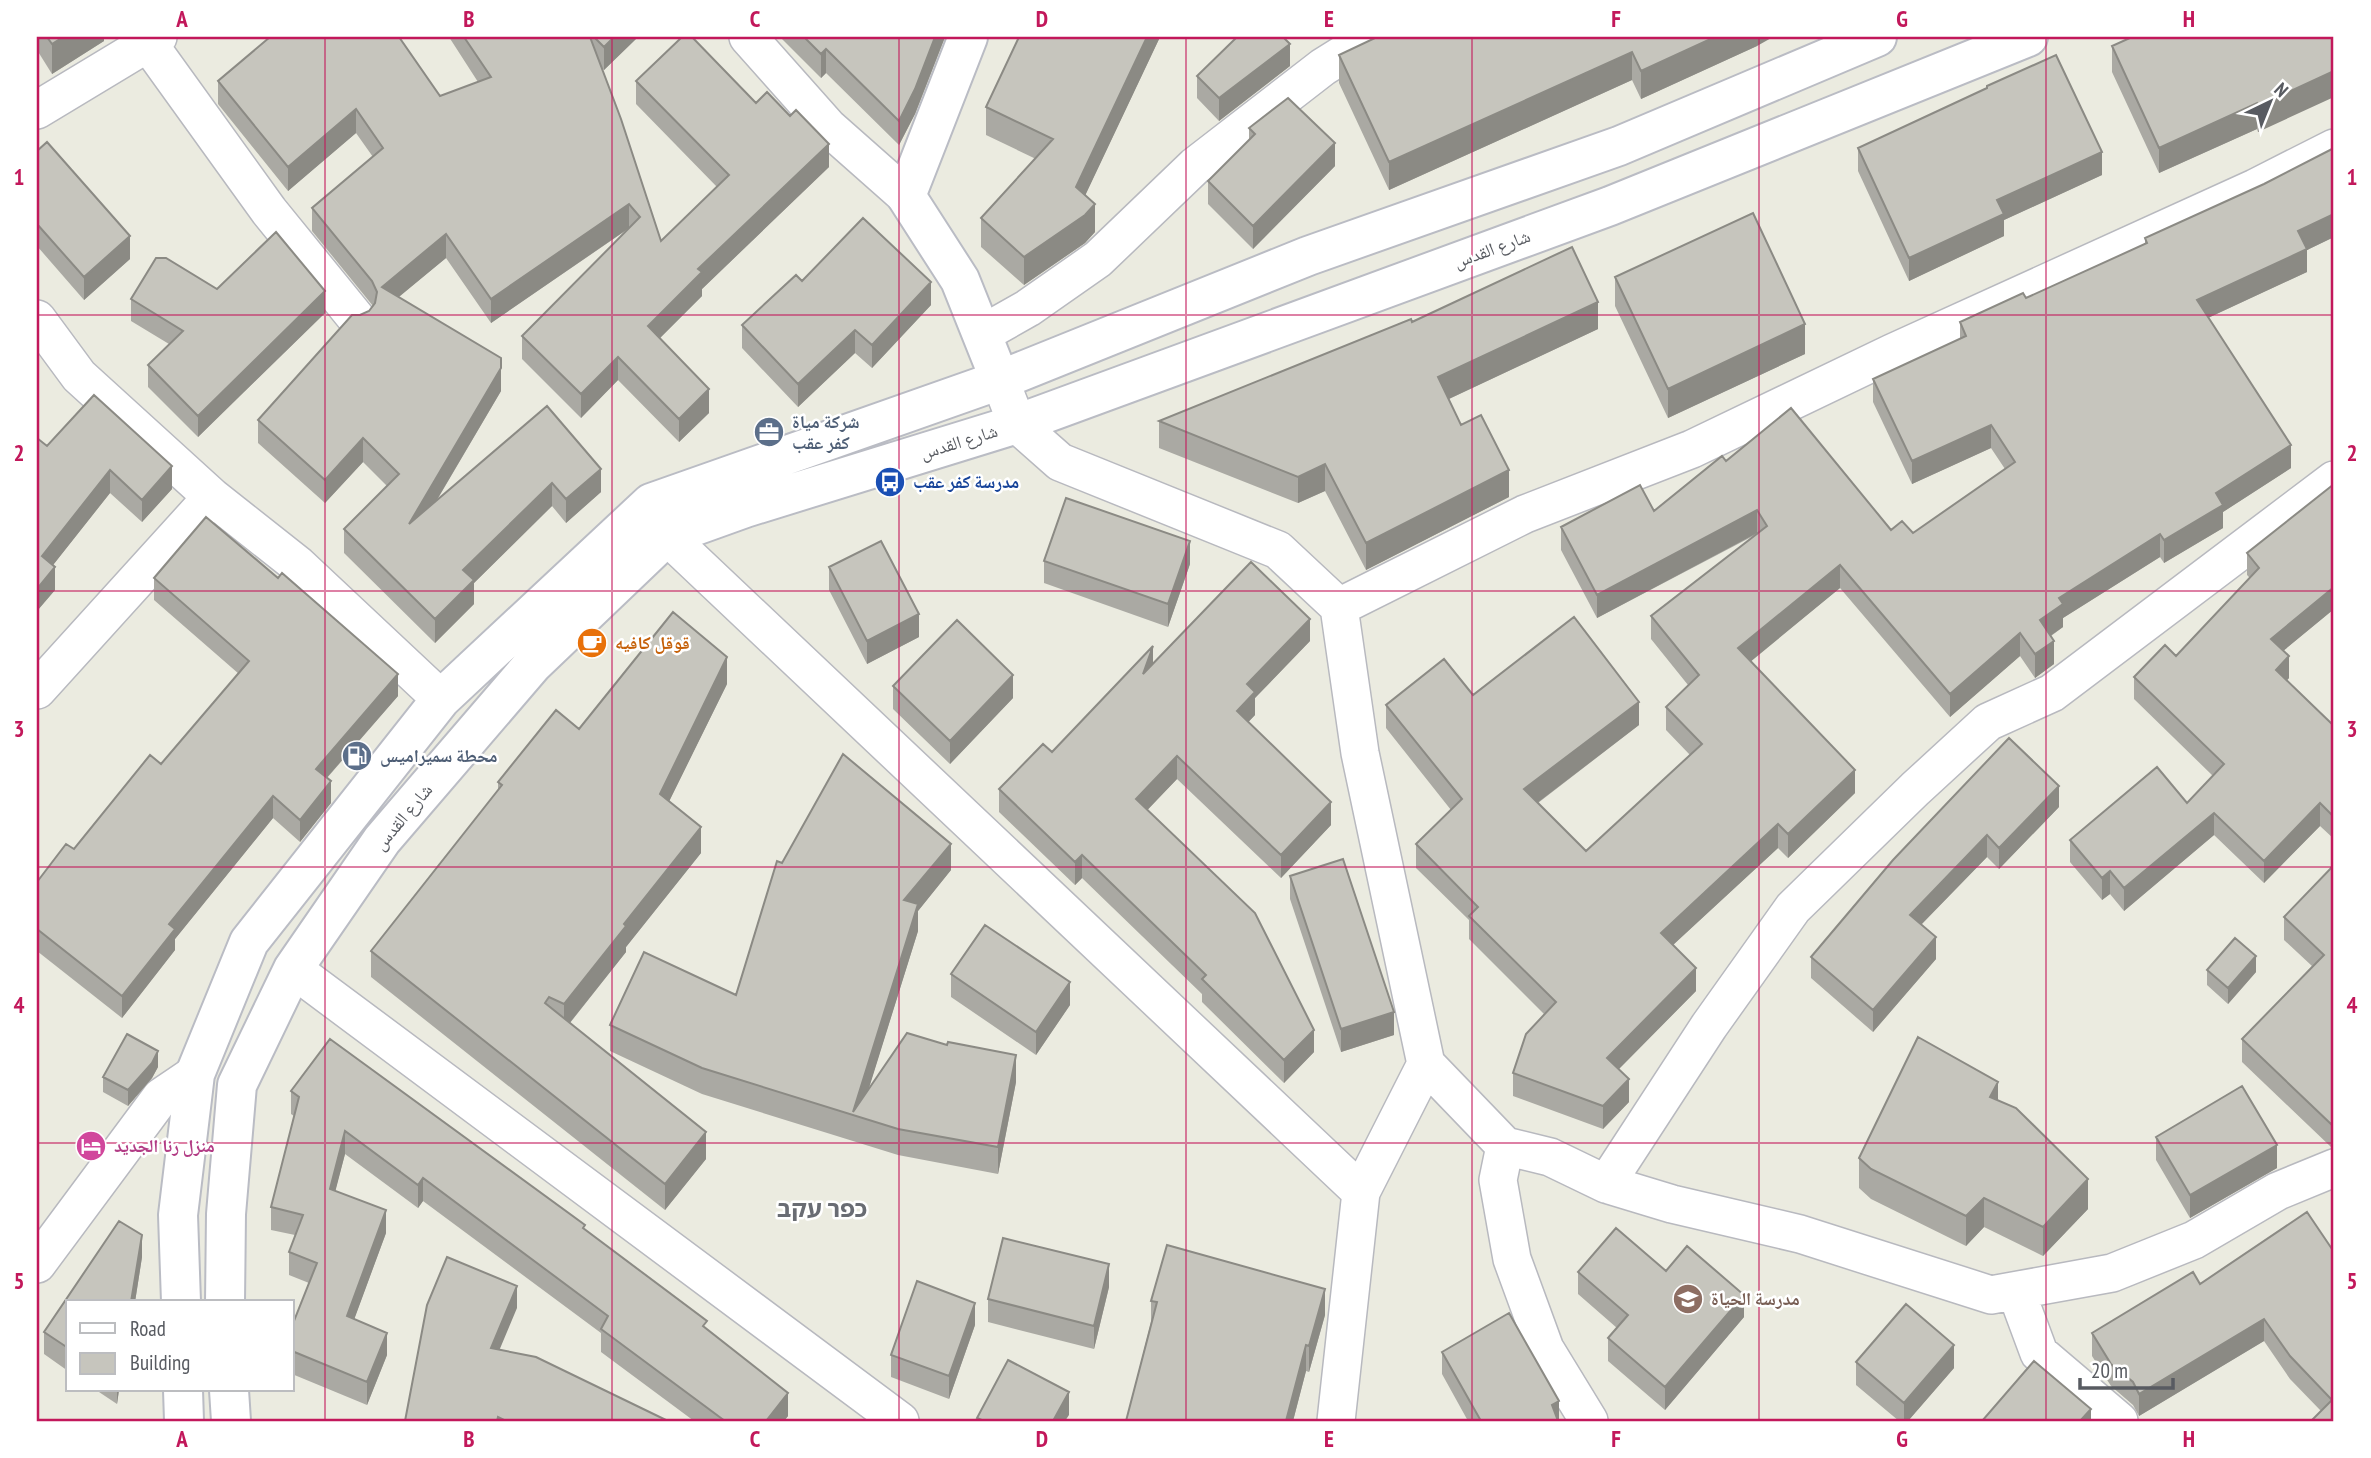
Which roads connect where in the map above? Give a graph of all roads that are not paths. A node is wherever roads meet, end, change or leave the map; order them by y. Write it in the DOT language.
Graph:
graph roads {
  1 [pos="748,37"];
  2 [pos="968,37"];
  3 [pos="1371,37"];
  4 [pos="1877,37"];
  5 [pos="2014,39"];
  6 [pos="153,40"];
  7 [pos="37,110"];
  8 [pos="2334,148"];
  9 [pos="906,196"];
  10 [pos="356,318"];
  11 [pos="37,319"];
  12 [pos="982,334"];
  13 [pos="1000,380"];
  14 [pos="1017,424"];
  15 [pos="2334,480"];
  16 [pos="212,497"];
  17 [pos="667,536"];
  18 [pos="1339,607"];
  19 [pos="37,690"];
  20 [pos="441,699"];
  21 [pos="293,968"];
  22 [pos="1426,1064"];
  23 [pos="195,1074"];
  24 [pos="1505,1146"];
  25 [pos="2334,1168"];
  26 [pos="1606,1184"];
  27 [pos="1361,1192"];
  28 [pos="37,1264"];
  29 [pos="2016,1291"];
  30 [pos="181,1300"];
  31 [pos="225,1300"];
  32 [pos="183,1392"];
  33 [pos="229,1392"];
  34 [pos="184,1421"];
  35 [pos="231,1421"];
  36 [pos="900,1421"];
  37 [pos="1336,1421"];
  38 [pos="1589,1421"];
  39 [pos="2119,1421"];
  1 -- 9 [label="street"];
  2 -- 9 [label="main road"];
  3 -- 12 [label="street"];
  4 -- 13 [label="main road"];
  5 -- 14 [label="main road, شارع القدس"];
  6 -- 7 [label="street"];
  6 -- 10 [label="street"];
  8 -- 18 [label="street"];
  9 -- 12 [label="main road"];
  11 -- 16 [label="street"];
  12 -- 13 [label="main road"];
  13 -- 14 [label="street"];
  13 -- 20 [label="main road"];
  14 -- 17 [label="main road, شارع القدس"];
  14 -- 18 [label="street"];
  15 -- 26 [label="street"];
  16 -- 19 [label="street"];
  16 -- 20 [label="street"];
  17 -- 21 [label="main road, شارع القدس"];
  17 -- 27 [label="street"];
  18 -- 22 [label="street"];
  20 -- 23 [label="main road"];
  21 -- 31 [label="main road, شارع القدس"];
  21 -- 36 [label="street"];
  22 -- 24 [label="street"];
  22 -- 27 [label="street"];
  23 -- 28 [label="street"];
  23 -- 30 [label="main road"];
  24 -- 26 [label="street"];
  24 -- 38 [label="street"];
  25 -- 29 [label="street"];
  26 -- 29 [label="street"];
  27 -- 37 [label="street"];
  29 -- 39 [label="street"];
  32 -- 34 [label="main road"];
  33 -- 35 [label="main road"];
}
